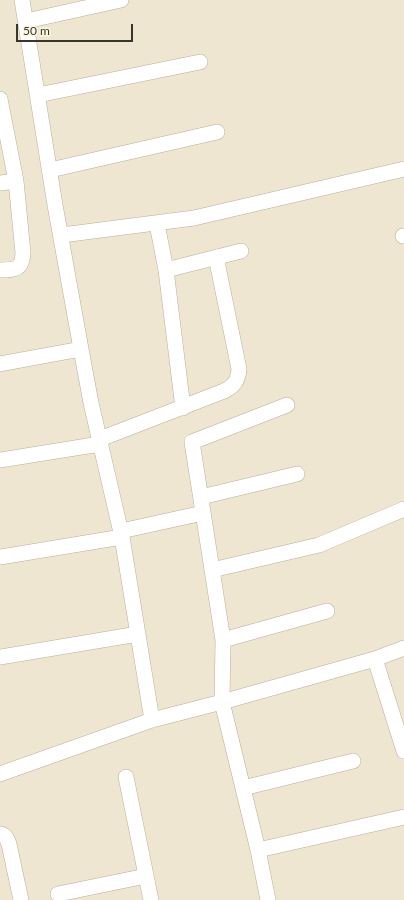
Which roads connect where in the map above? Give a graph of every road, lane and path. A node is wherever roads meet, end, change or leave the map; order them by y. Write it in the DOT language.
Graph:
graph roads {
  1 [pos="22,0"];
  2 [pos="121,0"];
  3 [pos="26,21"];
  4 [pos="200,62"];
  5 [pos="38,95"];
  6 [pos="0,99"];
  7 [pos="217,132"];
  8 [pos="404,169"];
  9 [pos="50,170"];
  10 [pos="16,181"];
  11 [pos="0,183"];
  12 [pos="157,224"];
  13 [pos="62,235"];
  14 [pos="241,251"];
  15 [pos="216,257"];
  16 [pos="0,270"];
  17 [pos="166,270"];
  18 [pos="81,349"];
  19 [pos="0,364"];
  20 [pos="287,405"];
  21 [pos="183,408"];
  22 [pos="100,441"];
  23 [pos="0,460"];
  24 [pos="297,474"];
  25 [pos="201,497"];
  26 [pos="404,508"];
  27 [pos="203,513"];
  28 [pos="122,534"];
  29 [pos="0,557"];
  30 [pos="212,570"];
  31 [pos="327,611"];
  32 [pos="138,634"];
  33 [pos="223,640"];
  34 [pos="404,648"];
  35 [pos="0,657"];
  36 [pos="375,659"];
  37 [pos="222,702"];
  38 [pos="399,718"];
  39 [pos="152,720"];
  40 [pos="404,751"];
  41 [pos="353,761"];
  42 [pos="0,774"];
  43 [pos="126,777"];
  44 [pos="243,788"];
  45 [pos="404,817"];
  46 [pos="0,834"];
  47 [pos="258,850"];
  48 [pos="146,876"];
  49 [pos="58,894"];
  50 [pos="21,900"];
  51 [pos="151,900"];
  52 [pos="268,900"];
  1 -- 3 [label="street"];
  2 -- 3 [label="street"];
  3 -- 5 [label="street"];
  4 -- 5 [label="street"];
  5 -- 9 [label="street"];
  6 -- 10 [label="street"];
  7 -- 9 [label="street"];
  8 -- 12 [label="street"];
  9 -- 13 [label="street"];
  10 -- 11 [label="street"];
  10 -- 16 [label="street"];
  12 -- 13 [label="street"];
  12 -- 17 [label="street"];
  13 -- 18 [label="street"];
  14 -- 15 [label="street"];
  15 -- 17 [label="street"];
  15 -- 21 [label="street"];
  17 -- 21 [label="street"];
  18 -- 19 [label="street"];
  18 -- 22 [label="street"];
  20 -- 25 [label="street"];
  21 -- 22 [label="street"];
  22 -- 23 [label="street"];
  22 -- 28 [label="street"];
  24 -- 25 [label="street"];
  25 -- 27 [label="street"];
  26 -- 30 [label="street"];
  27 -- 28 [label="street"];
  27 -- 30 [label="street"];
  28 -- 29 [label="street"];
  28 -- 32 [label="street"];
  30 -- 33 [label="street"];
  31 -- 33 [label="street"];
  32 -- 35 [label="street"];
  32 -- 39 [label="street"];
  33 -- 37 [label="street"];
  34 -- 36 [label="street"];
  36 -- 37 [label="street"];
  36 -- 38 [label="street"];
  37 -- 39 [label="street"];
  37 -- 44 [label="street"];
  38 -- 40 [label="street"];
  39 -- 42 [label="street"];
  41 -- 44 [label="street"];
  43 -- 48 [label="street"];
  44 -- 47 [label="street"];
  45 -- 47 [label="street"];
  46 -- 50 [label="street"];
  47 -- 52 [label="street"];
  48 -- 49 [label="street"];
  48 -- 51 [label="street"];
}
